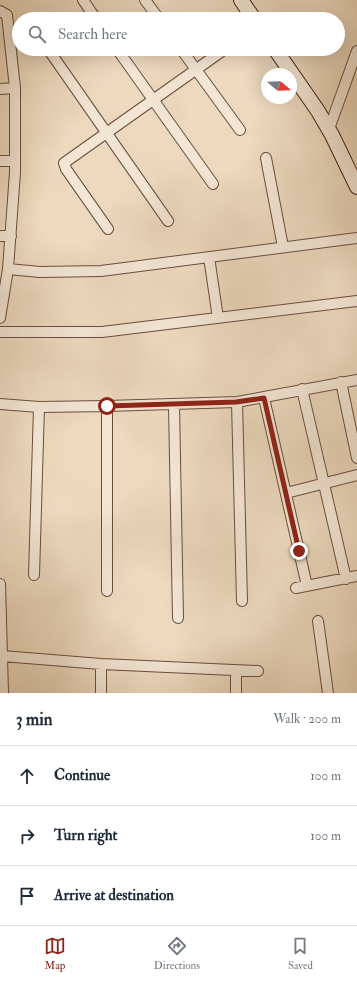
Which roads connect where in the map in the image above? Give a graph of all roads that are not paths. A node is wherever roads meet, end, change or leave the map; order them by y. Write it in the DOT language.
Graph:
graph roads {
  1 [pos="83,0"];
  2 [pos="145,0"];
  3 [pos="241,0"];
  4 [pos="0,11"];
  5 [pos="91,12"];
  6 [pos="154,12"];
  7 [pos="249,12"];
  8 [pos="357,51"];
  9 [pos="53,56"];
  10 [pos="121,56"];
  11 [pos="186,56"];
  12 [pos="215,56"];
  13 [pos="281,56"];
  14 [pos="196,69"];
  15 [pos="15,88"];
  16 [pos="0,89"];
  17 [pos="153,101"];
  18 [pos="329,129"];
  19 [pos="240,130"];
  20 [pos="106,133"];
  21 [pos="266,158"];
  22 [pos="0,161"];
  23 [pos="14,161"];
  24 [pos="213,184"];
  25 [pos="357,187"];
  26 [pos="168,221"];
  27 [pos="108,229"];
  28 [pos="0,236"];
  29 [pos="11,236"];
  30 [pos="357,238"];
  31 [pos="283,247"];
  32 [pos="209,257"];
  33 [pos="8,269"];
  34 [pos="357,301"];
  35 [pos="1,304"];
  36 [pos="0,318"];
  37 [pos="218,318"];
  38 [pos="0,332"];
  39 [pos="357,380"];
  40 [pos="341,382"];
  41 [pos="302,389"];
  42 [pos="264,398"];
  43 [pos="236,402"];
  44 [pos="0,404"];
  45 [pos="174,405"];
  46 [pos="107,406"];
  47 [pos="39,407"];
  48 [pos="357,458"];
  49 [pos="357,475"];
  50 [pos="325,484"];
  51 [pos="286,493"];
  52 [pos="34,575"];
  53 [pos="357,576"];
  54 [pos="346,579"];
  55 [pos="0,584"];
  56 [pos="307,586"];
  57 [pos="296,588"];
  58 [pos="107,591"];
  59 [pos="242,601"];
  60 [pos="178,618"];
  61 [pos="318,621"];
  62 [pos="1,639"];
  63 [pos="2,656"];
  64 [pos="101,664"];
  65 [pos="1,666"];
  66 [pos="236,671"];
  67 [pos="258,671"];
  68 [pos="3,693"];
  69 [pos="101,693"];
  70 [pos="236,693"];
  71 [pos="328,693"];
  1 -- 5 [label="street"];
  2 -- 6 [label="street"];
  3 -- 7 [label="street"];
  4 -- 15 [label="street"];
  8 -- 18 [label="street"];
  9 -- 20 [label="street"];
  10 -- 17 [label="street"];
  11 -- 14 [label="street"];
  12 -- 14 [label="street"];
  13 -- 18 [label="street"];
  14 -- 17 [label="street"];
  14 -- 19 [label="street"];
  15 -- 16 [label="street"];
  15 -- 23 [label="street"];
  17 -- 20 [label="street"];
  17 -- 24 [label="street"];
  18 -- 25 [label="street"];
  20 -- 26 [label="street"];
  20 -- 27 [label="street"];
  21 -- 31 [label="street"];
  22 -- 23 [label="street"];
  23 -- 29 [label="street"];
  28 -- 29 [label="street"];
  29 -- 33 [label="street"];
  30 -- 31 [label="street"];
  31 -- 32 [label="street"];
  32 -- 33 [label="street"];
  32 -- 37 [label="street"];
  33 -- 35 [label="street"];
  34 -- 37 [label="street"];
  35 -- 36 [label="street"];
  37 -- 38 [label="street"];
  39 -- 40 [label="street"];
  40 -- 41 [label="street"];
  40 -- 48 [label="street"];
  41 -- 42 [label="street"];
  41 -- 50 [label="street"];
  42 -- 43 [label="street"];
  42 -- 51 [label="street"];
  43 -- 45 [label="street"];
  43 -- 59 [label="street"];
  44 -- 47 [label="street"];
  45 -- 46 [label="street"];
  45 -- 60 [label="street"];
  46 -- 47 [label="street"];
  46 -- 58 [label="street"];
  47 -- 52 [label="street"];
  49 -- 50 [label="street"];
  50 -- 51 [label="street"];
  50 -- 54 [label="street"];
  51 -- 56 [label="street"];
  53 -- 54 [label="street"];
  54 -- 56 [label="street"];
  55 -- 62 [label="street"];
  56 -- 57 [label="street"];
  61 -- 71 [label="street"];
  62 -- 63 [label="street"];
  63 -- 64 [label="street"];
  63 -- 65 [label="street"];
  64 -- 66 [label="street"];
  64 -- 69 [label="street"];
  65 -- 68 [label="street"];
  66 -- 67 [label="street"];
  66 -- 70 [label="street"];
}
